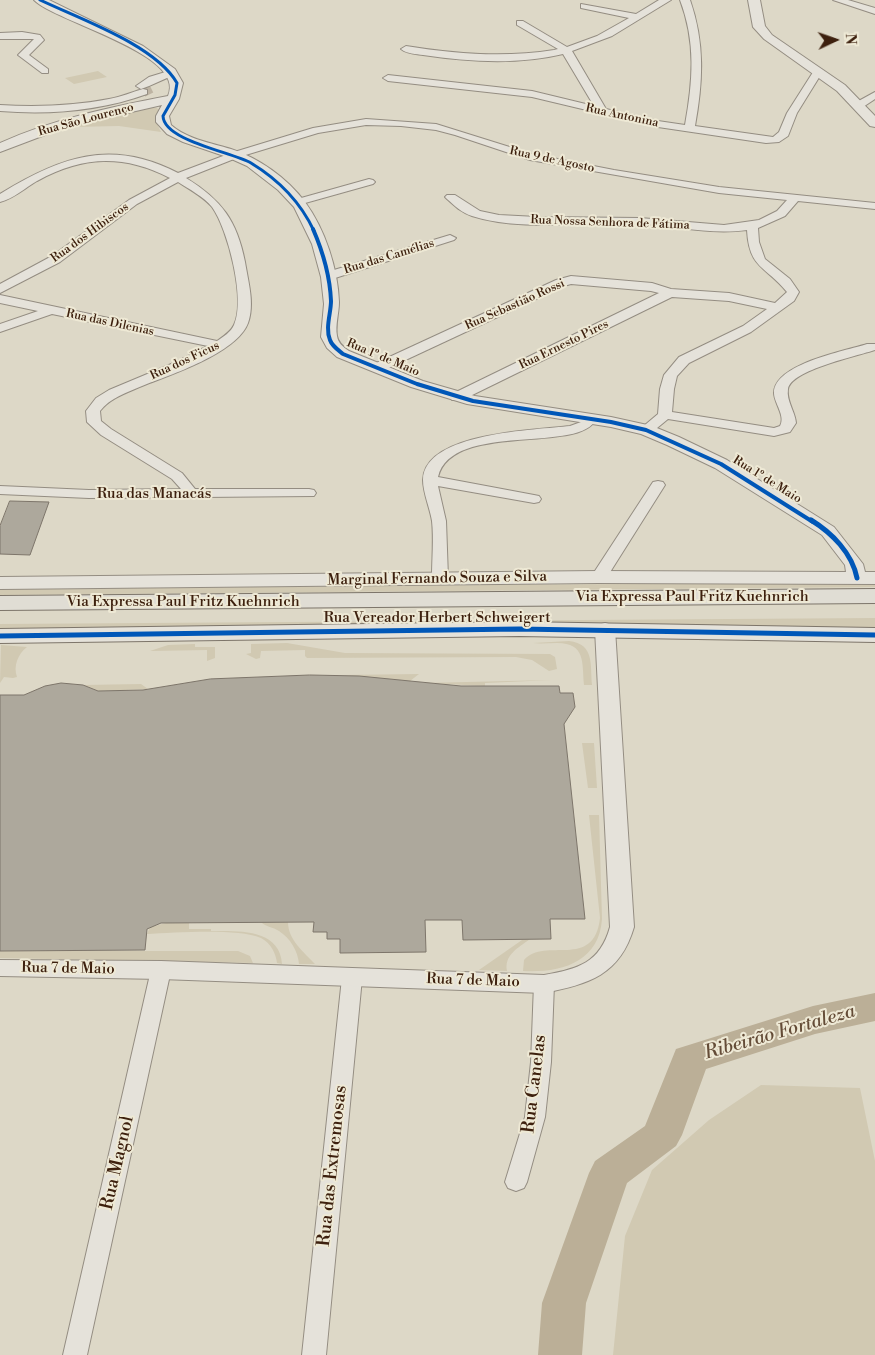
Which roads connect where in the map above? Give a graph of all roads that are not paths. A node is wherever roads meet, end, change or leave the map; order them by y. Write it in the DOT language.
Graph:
graph roads {
  1 [pos="40,0"];
  2 [pos="666,0"];
  3 [pos="685,0"];
  4 [pos="754,0"];
  5 [pos="838,0"];
  6 [pos="584,6"];
  7 [pos="875,11"];
  8 [pos="637,17"];
  9 [pos="520,23"];
  10 [pos="0,36"];
  11 [pos="406,49"];
  12 [pos="566,50"];
  13 [pos="818,70"];
  14 [pos="45,71"];
  15 [pos="174,78"];
  16 [pos="388,78"];
  17 [pos="875,95"];
  18 [pos="173,99"];
  19 [pos="859,105"];
  20 [pos="0,108"];
  21 [pos="603,112"];
  22 [pos="875,123"];
  23 [pos="689,129"];
  24 [pos="0,148"];
  25 [pos="235,155"];
  26 [pos="179,177"];
  27 [pos="369,182"];
  28 [pos="451,198"];
  29 [pos="794,199"];
  30 [pos="0,200"];
  31 [pos="298,202"];
  32 [pos="875,206"];
  33 [pos="752,226"];
  34 [pos="450,238"];
  35 [pos="328,276"];
  36 [pos="0,289"];
  37 [pos="670,293"];
  38 [pos="0,299"];
  39 [pos="778,307"];
  40 [pos="51,310"];
  41 [pos="0,328"];
  42 [pos="220,345"];
  43 [pos="872,347"];
  44 [pos="377,368"];
  45 [pos="457,397"];
  46 [pos="665,416"];
  47 [pos="589,418"];
  48 [pos="646,430"];
  49 [pos="430,480"];
  50 [pos="658,485"];
  51 [pos="0,490"];
  52 [pos="309,493"];
  53 [pos="191,494"];
  54 [pos="534,499"];
  55 [pos="599,577"];
  56 [pos="440,578"];
  57 [pos="866,578"];
  58 [pos="0,583"];
  59 [pos="875,596"];
  60 [pos="0,603"];
  61 [pos="875,611"];
  62 [pos="0,617"];
  63 [pos="605,630"];
  64 [pos="875,635"];
  65 [pos="0,636"];
  66 [pos="0,968"];
  67 [pos="161,970"];
  68 [pos="352,978"];
  69 [pos="544,984"];
  70 [pos="516,1182"];
  71 [pos="75,1355"];
  72 [pos="314,1355"];
  1 -- 15 [label="street"];
  2 -- 8 [label="street"];
  3 -- 23 [label="street"];
  4 -- 13 [label="street"];
  5 -- 7 [label="street"];
  6 -- 8 [label="street"];
  8 -- 12 [label="street"];
  9 -- 12 [label="street"];
  10 -- 14 [label="street"];
  11 -- 12 [label="street"];
  12 -- 21 [label="street"];
  13 -- 19 [label="street"];
  13 -- 23 [label="street, Rua Antonina"];
  15 -- 18 [label="street, Rua 1º de Maio"];
  15 -- 20 [label="street"];
  16 -- 21 [label="street, Rua Antonina"];
  17 -- 19 [label="street"];
  18 -- 24 [label="street, Rua São Lourenço"];
  18 -- 25 [label="street, Rua 1º de Maio"];
  19 -- 22 [label="street"];
  21 -- 23 [label="street, Rua Antonina"];
  25 -- 26 [label="street, Rua dos Hibiscos"];
  25 -- 29 [label="street, Rua 9 de Agosto"];
  25 -- 31 [label="street, Rua 1º de Maio"];
  26 -- 30 [label="street"];
  26 -- 36 [label="street, Rua dos Hibiscos"];
  26 -- 42 [label="street, Rua dos Ficus"];
  27 -- 31 [label="street"];
  28 -- 33 [label="street, Rua Nossa Senhora de Fátima"];
  29 -- 32 [label="street, Rua 9 de Agosto"];
  29 -- 33 [label="street, Rua Nossa Senhora de Fátima"];
  31 -- 35 [label="street, Rua 1º de Maio"];
  33 -- 39 [label="street"];
  34 -- 35 [label="street, Rua das Camélias"];
  35 -- 44 [label="street, Rua 1º de Maio"];
  37 -- 39 [label="street, Rua Sebastião Rossi"];
  37 -- 44 [label="street, Rua Sebastião Rossi"];
  37 -- 45 [label="street, Rua Ernesto Pires"];
  38 -- 40 [label="street, Rua das Dilenias"];
  39 -- 46 [label="street"];
  40 -- 41 [label="street"];
  40 -- 42 [label="street, Rua das Dilenias"];
  42 -- 53 [label="street, Rua dos Ficus"];
  43 -- 46 [label="street"];
  44 -- 45 [label="street, Rua 1º de Maio"];
  45 -- 47 [label="street, Rua 1º de Maio"];
  46 -- 48 [label="street"];
  47 -- 48 [label="street, Rua 1º de Maio"];
  47 -- 49 [label="street"];
  48 -- 57 [label="street, Rua 1º de Maio"];
  49 -- 54 [label="street"];
  49 -- 56 [label="street"];
  50 -- 55 [label="street"];
  51 -- 53 [label="street, Rua das Manacás"];
  52 -- 53 [label="street, Rua das Manacás"];
  55 -- 56 [label="street, Marginal Fernando Souza e Silva"];
  55 -- 57 [label="street, Marginal Fernando Souza e Silva"];
  56 -- 58 [label="street, Marginal Fernando Souza e Silva"];
  59 -- 60 [label="main road, Via Expressa Paul Fritz Kuehnrich"];
  61 -- 62 [label="main road, Via Expressa Paul Fritz Kuehnrich"];
  63 -- 64 [label="main road, Rua Vereador Herbert Schweigert"];
  63 -- 65 [label="main road, Rua Vereador Herbert Schweigert"];
  63 -- 69 [label="street, Rua 7 de Maio"];
  66 -- 67 [label="street, Rua 7 de Maio"];
  67 -- 68 [label="street, Rua 7 de Maio"];
  67 -- 71 [label="street, Rua Magnol"];
  68 -- 69 [label="street, Rua 7 de Maio"];
  68 -- 72 [label="street, Rua das Extremosas"];
  69 -- 70 [label="street, Rua Canelas"];
}
